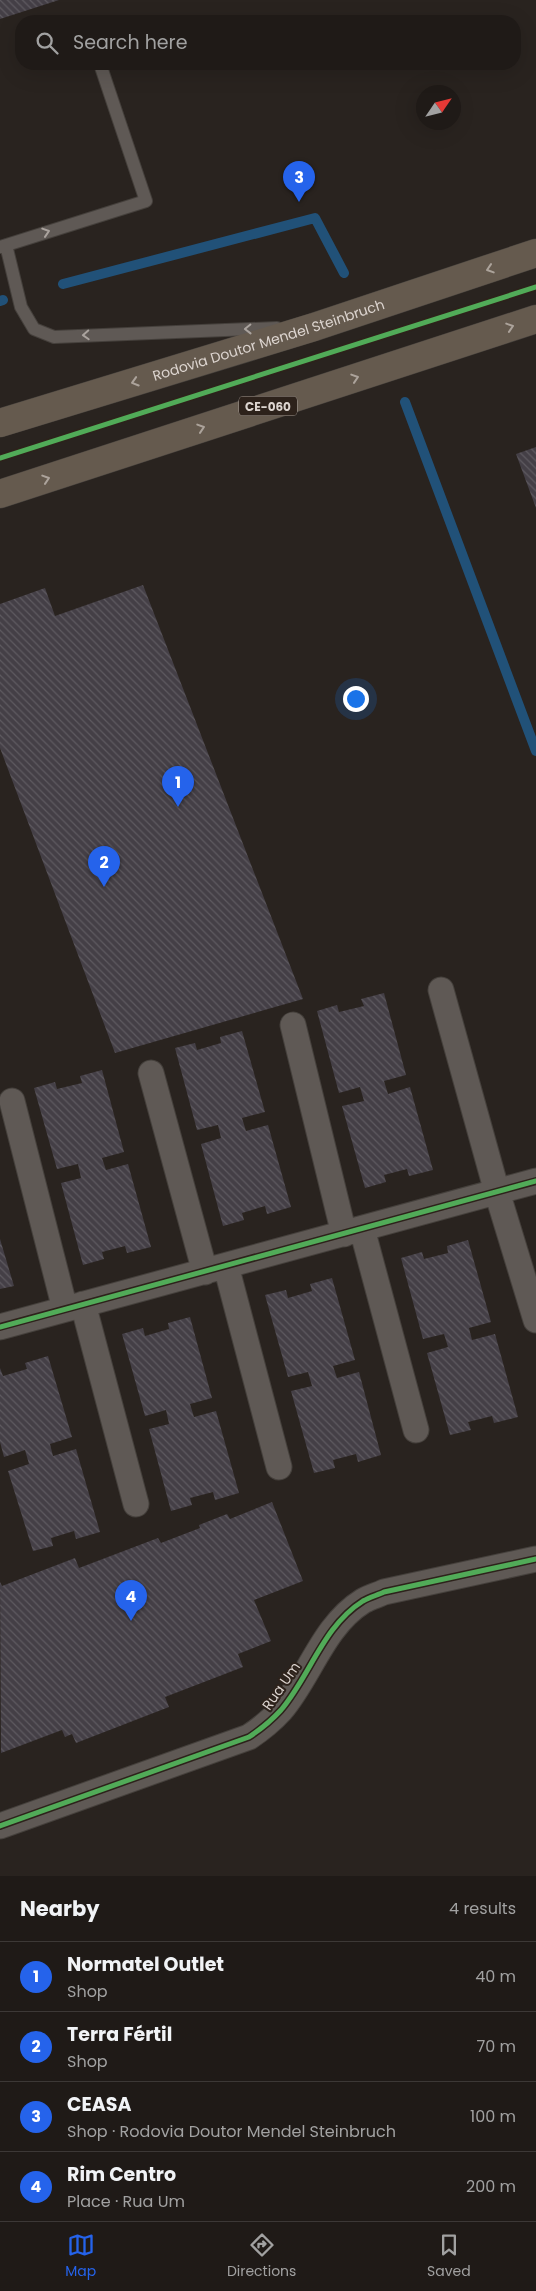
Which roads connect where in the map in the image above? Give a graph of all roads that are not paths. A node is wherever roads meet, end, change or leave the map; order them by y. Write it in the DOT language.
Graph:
graph roads {
  1 [pos="102,70"];
  2 [pos="3,246"];
  3 [pos="536,254"];
  4 [pos="536,319"];
  5 [pos="314,327"];
  6 [pos="0,423"];
  7 [pos="0,494"];
  8 [pos="441,990"];
  9 [pos="293,1025"];
  10 [pos="151,1073"];
  11 [pos="12,1102"];
  12 [pos="536,1181"];
  13 [pos="498,1192"];
  14 [pos="353,1231"];
  15 [pos="215,1269"];
  16 [pos="74,1306"];
  17 [pos="536,1320"];
  18 [pos="0,1327"];
  19 [pos="416,1430"];
  20 [pos="279,1467"];
  21 [pos="136,1504"];
  22 [pos="536,1559"];
  23 [pos="0,1826"];
  2 -- 1 [label="lane, one-way"];
  5 -- 2 [label="lane, one-way"];
  3 -- 5 [label="highway, Rodovia Doutor Mendel Steinbruch, one-way"];
  7 -- 4 [label="highway, CE-060, one-way"];
  5 -- 6 [label="highway, Rodovia Doutor Mendel Steinbruch, one-way"];
  8 -- 13 [label="street"];
  9 -- 14 [label="street"];
  10 -- 15 [label="street"];
  11 -- 16 [label="street"];
  12 -- 13 [label="street"];
  13 -- 14 [label="street"];
  13 -- 17 [label="street"];
  14 -- 15 [label="street"];
  14 -- 19 [label="street"];
  15 -- 16 [label="street"];
  15 -- 20 [label="street"];
  16 -- 18 [label="street"];
  16 -- 21 [label="street"];
  22 -- 23 [label="street, Rua Um"];
}
